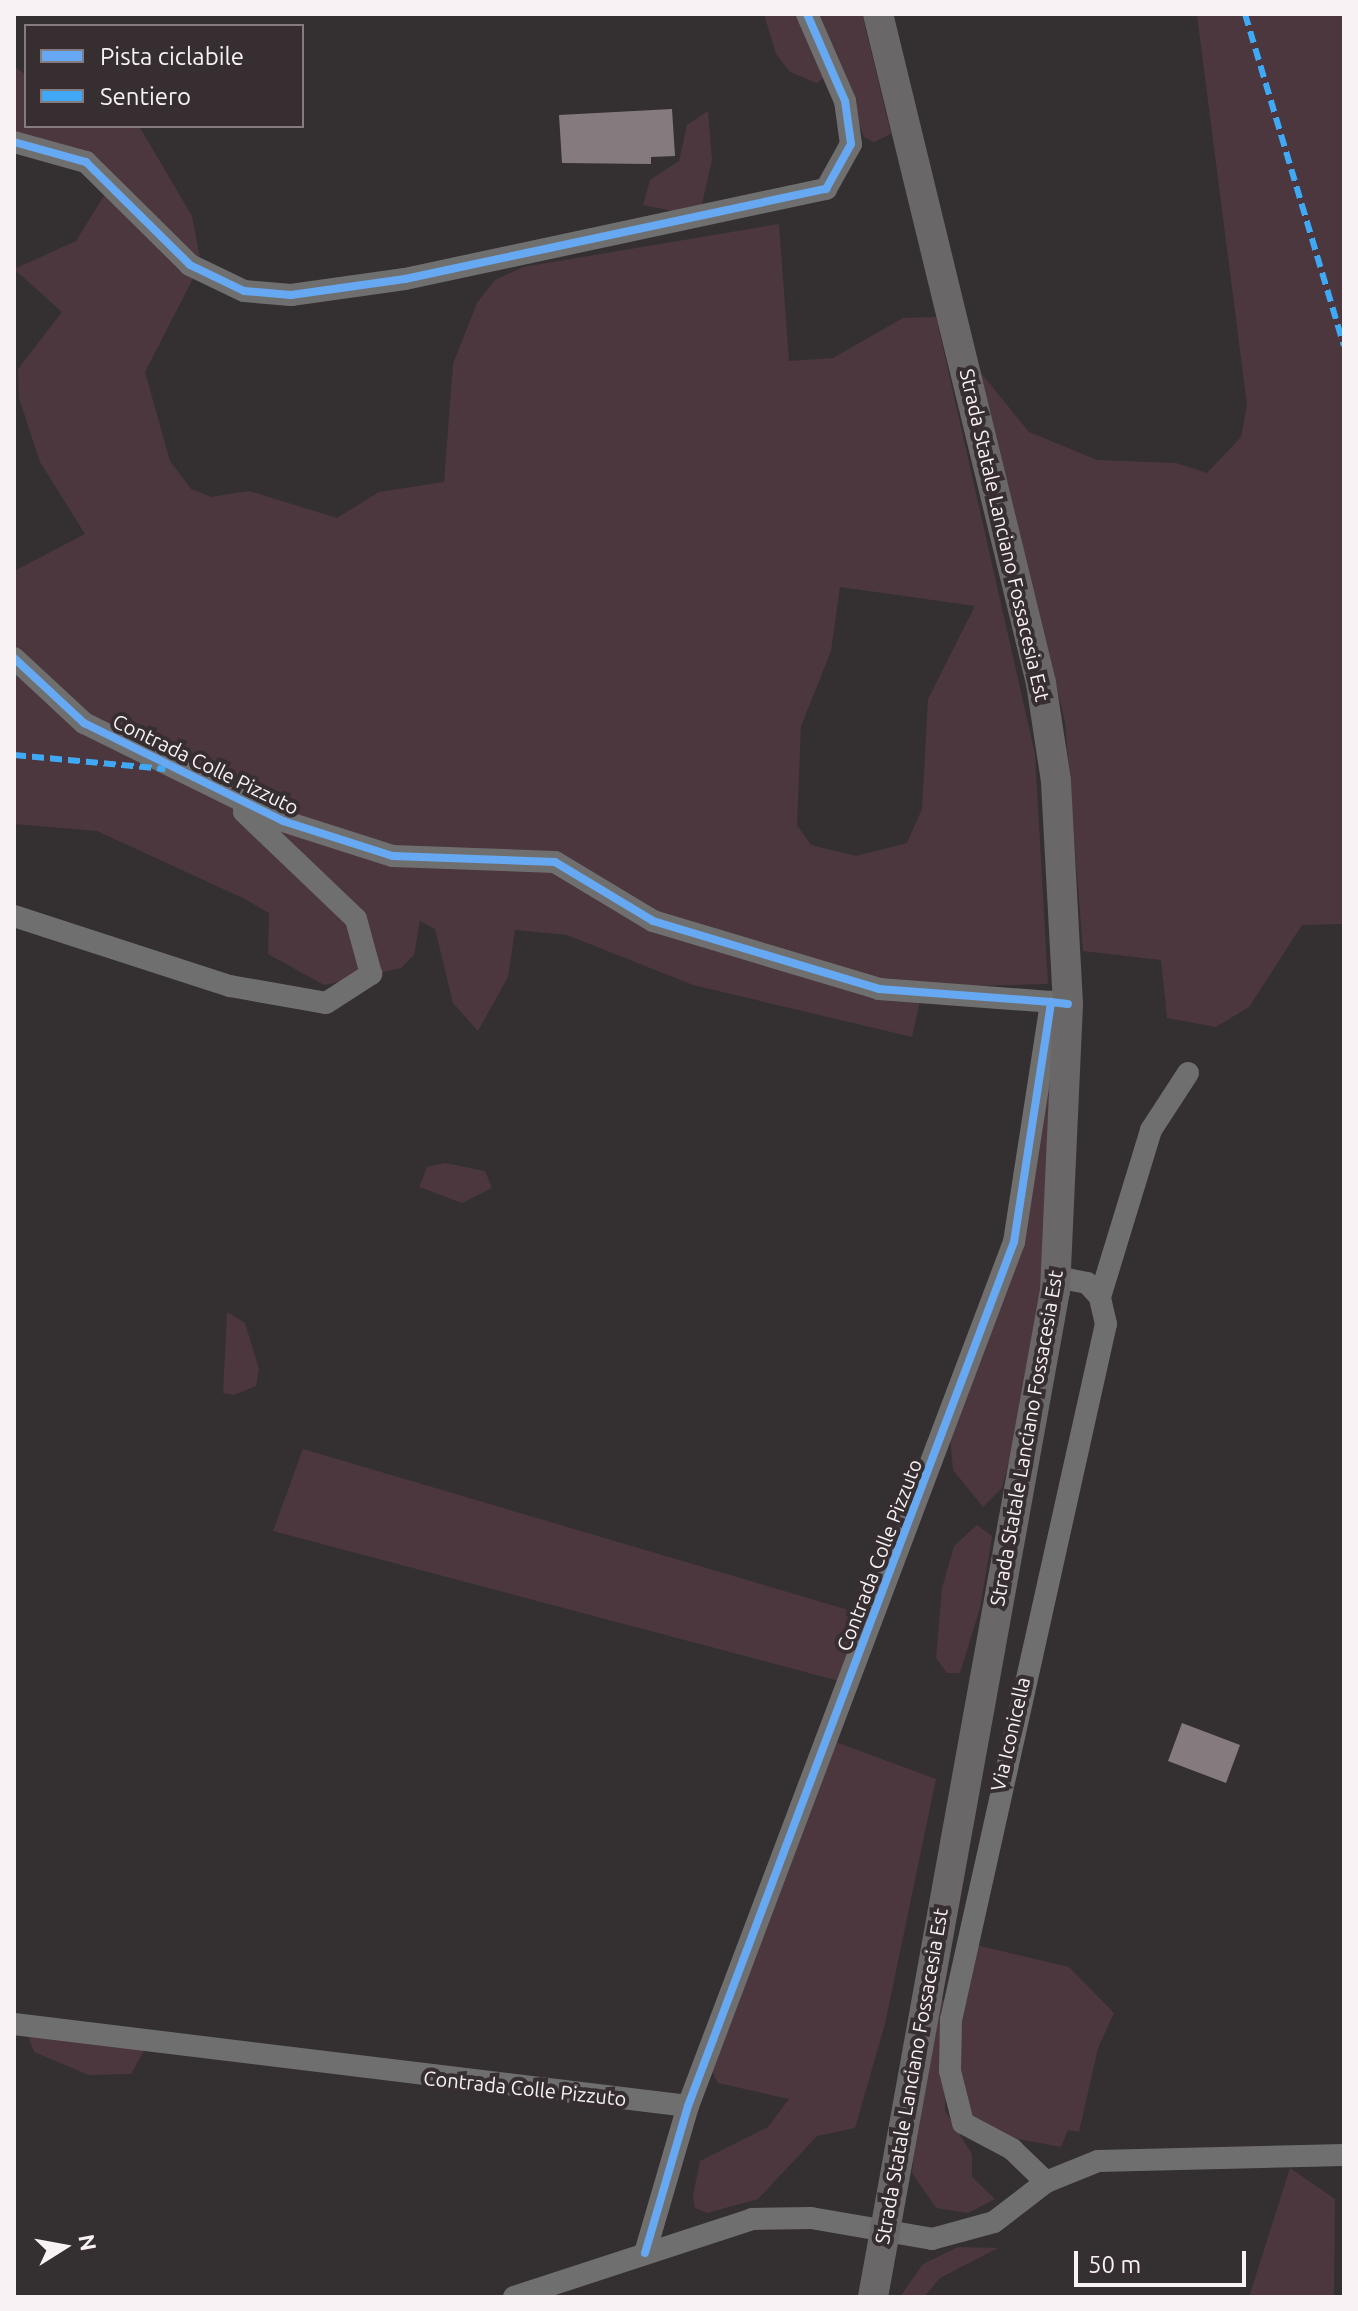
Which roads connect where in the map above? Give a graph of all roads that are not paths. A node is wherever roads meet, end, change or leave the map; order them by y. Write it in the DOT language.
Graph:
graph roads {
  1 [pos="807,14"];
  2 [pos="878,14"];
  3 [pos="14,142"];
  4 [pos="14,658"];
  5 [pos="218,789"];
  6 [pos="14,916"];
  7 [pos="1059,1003"];
  8 [pos="1188,1073"];
  9 [pos="1056,1277"];
  10 [pos="1100,1297"];
  11 [pos="14,2024"];
  12 [pos="688,2106"];
  13 [pos="1344,2155"];
  14 [pos="1046,2182"];
  15 [pos="885,2232"];
  16 [pos="645,2253"];
  17 [pos="514,2297"];
  18 [pos="873,2297"];
  1 -- 3 [label="street"];
  2 -- 7 [label="main road, Strada Statale Lanciano Fossacesia Est"];
  4 -- 5 [label="street, Contrada Colle Pizzuto"];
  5 -- 6 [label="street"];
  5 -- 7 [label="street, Contrada Colle Pizzuto"];
  7 -- 9 [label="main road, Strada Statale Lanciano Fossacesia Est"];
  7 -- 12 [label="street, Contrada Colle Pizzuto"];
  8 -- 10 [label="street"];
  9 -- 10 [label="street"];
  9 -- 15 [label="main road, Strada Statale Lanciano Fossacesia Est"];
  10 -- 14 [label="street, Via Iconicella"];
  11 -- 12 [label="street, Contrada Colle Pizzuto"];
  12 -- 16 [label="street"];
  13 -- 14 [label="street"];
  14 -- 15 [label="street"];
  15 -- 16 [label="street"];
  15 -- 18 [label="main road, Strada Statale Lanciano Fossacesia Est"];
  16 -- 17 [label="street"];
}
